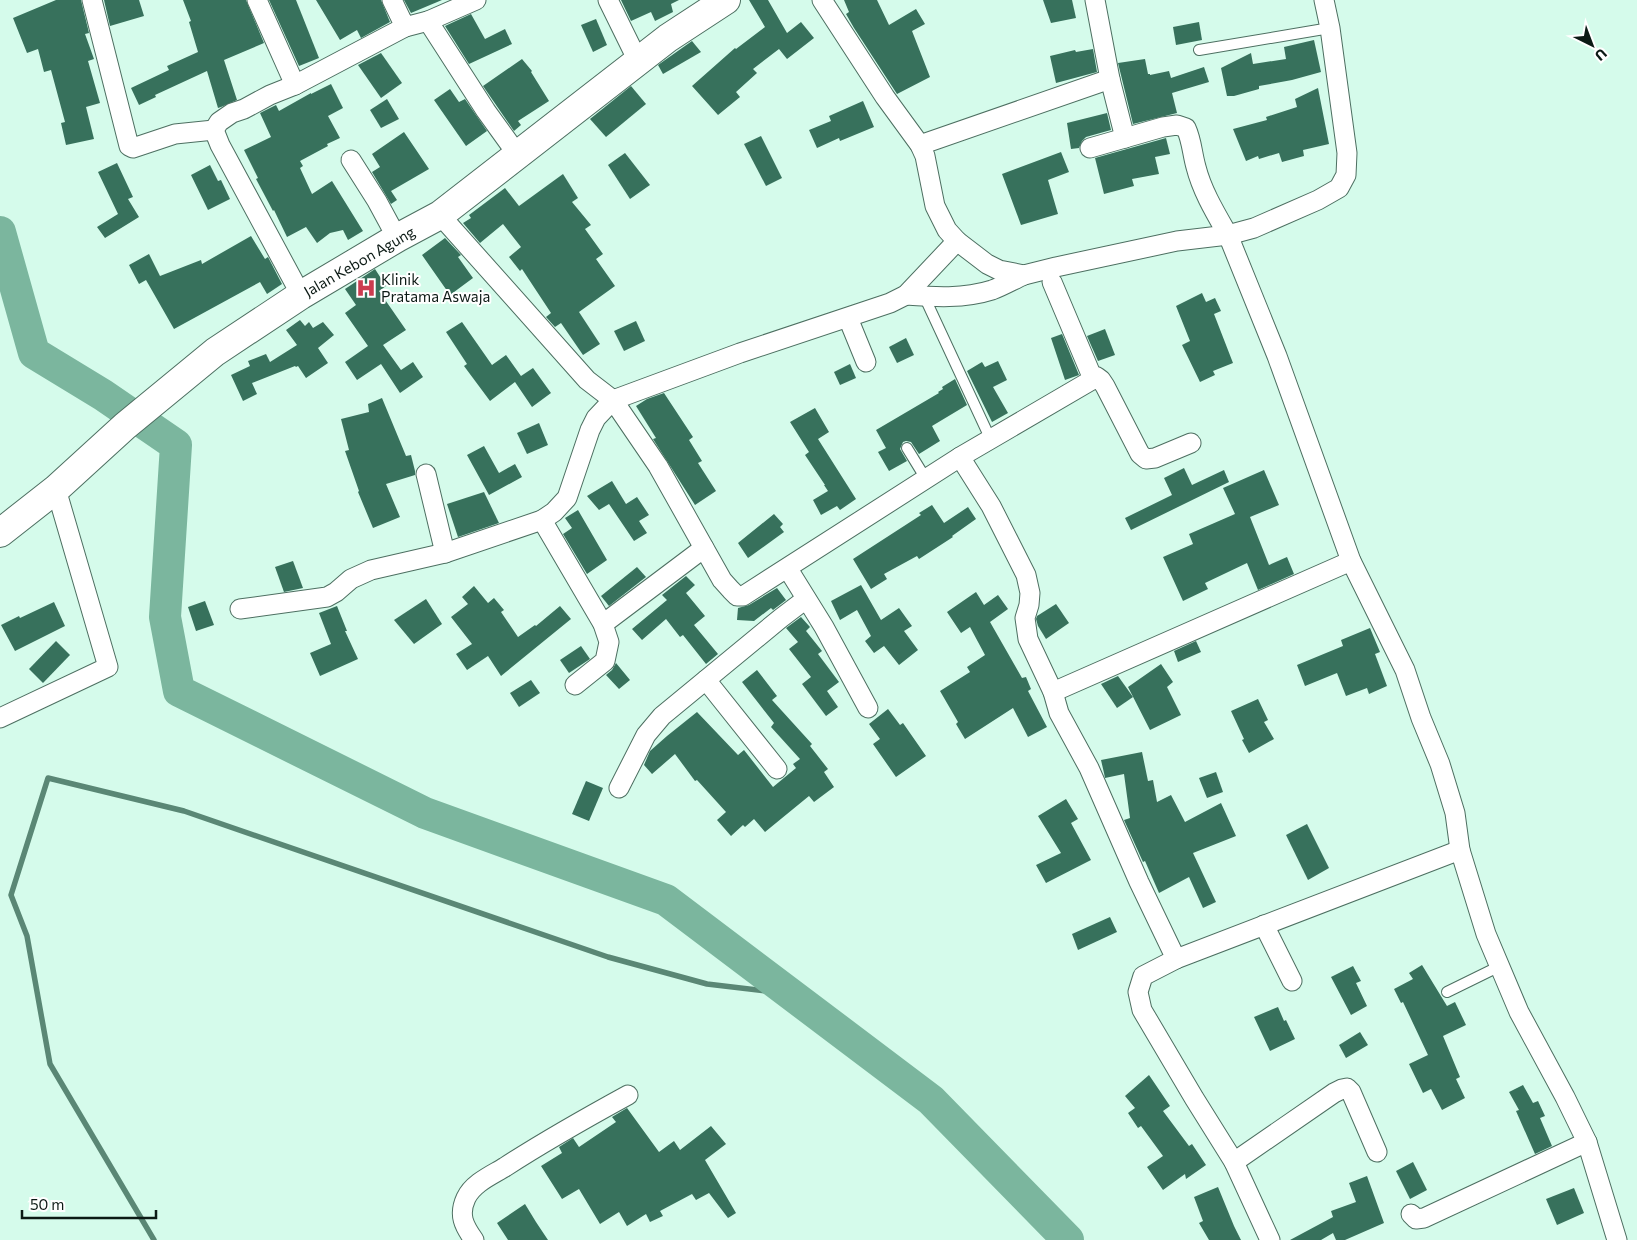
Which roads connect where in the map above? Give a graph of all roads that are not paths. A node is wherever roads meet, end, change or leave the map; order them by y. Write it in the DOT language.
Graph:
graph roads {
  1 [pos="92,0"];
  2 [pos="392,0"];
  3 [pos="476,0"];
  4 [pos="608,0"];
  5 [pos="726,0"];
  6 [pos="822,0"];
  7 [pos="1095,0"];
  8 [pos="1324,0"];
  9 [pos="263,1"];
  10 [pos="428,21"];
  11 [pos="405,27"];
  12 [pos="1330,28"];
  13 [pos="1199,50"];
  14 [pos="638,61"];
  15 [pos="1110,79"];
  16 [pos="295,85"];
  17 [pos="214,130"];
  18 [pos="1125,138"];
  19 [pos="920,145"];
  20 [pos="1090,148"];
  21 [pos="517,154"];
  22 [pos="351,160"];
  23 [pos="440,215"];
  24 [pos="1228,235"];
  25 [pos="397,238"];
  26 [pos="957,241"];
  27 [pos="1024,275"];
  28 [pos="1052,282"];
  29 [pos="301,295"];
  30 [pos="915,295"];
  31 [pos="848,318"];
  32 [pos="866,362"];
  33 [pos="1093,379"];
  34 [pos="613,400"];
  35 [pos="990,438"];
  36 [pos="1191,443"];
  37 [pos="907,448"];
  38 [pos="960,457"];
  39 [pos="426,474"];
  40 [pos="926,479"];
  41 [pos="56,489"];
  42 [pos="542,520"];
  43 [pos="0,533"];
  44 [pos="704,548"];
  45 [pos="445,553"];
  46 [pos="1351,561"];
  47 [pos="788,569"];
  48 [pos="806,599"];
  49 [pos="240,609"];
  50 [pos="604,624"];
  51 [pos="706,680"];
  52 [pos="575,685"];
  53 [pos="1053,692"];
  54 [pos="868,708"];
  55 [pos="0,718"];
  56 [pos="777,769"];
  57 [pos="619,788"];
  58 [pos="1460,850"];
  59 [pos="1264,925"];
  60 [pos="1176,959"];
  61 [pos="1500,966"];
  62 [pos="1292,981"];
  63 [pos="1447,992"];
  64 [pos="628,1095"];
  65 [pos="1587,1142"];
  66 [pos="1377,1152"];
  67 [pos="1234,1162"];
  68 [pos="1411,1214"];
  69 [pos="474,1240"];
  70 [pos="1270,1240"];
  71 [pos="1617,1240"];
  1 -- 17 [label="street"];
  2 -- 11 [label="street"];
  3 -- 10 [label="street"];
  4 -- 14 [label="street"];
  5 -- 14 [label="main road, Jalan Kebon Agung"];
  6 -- 19 [label="street"];
  7 -- 15 [label="street"];
  8 -- 12 [label="street"];
  9 -- 16 [label="street"];
  10 -- 11 [label="street"];
  10 -- 21 [label="street"];
  11 -- 16 [label="street"];
  12 -- 13 [label="lane"];
  12 -- 24 [label="street"];
  14 -- 21 [label="main road, Jalan Kebon Agung"];
  15 -- 18 [label="street"];
  15 -- 19 [label="street"];
  16 -- 17 [label="street"];
  17 -- 29 [label="street"];
  18 -- 20 [label="street"];
  18 -- 24 [label="street"];
  19 -- 26 [label="street"];
  21 -- 23 [label="main road, Jalan Kebon Agung"];
  22 -- 25 [label="street"];
  23 -- 25 [label="main road, Jalan Kebon Agung"];
  23 -- 34 [label="street"];
  24 -- 27 [label="street"];
  24 -- 46 [label="street"];
  25 -- 29 [label="main road, Jalan Kebon Agung"];
  26 -- 27 [label="street"];
  26 -- 30 [label="street"];
  27 -- 30 [label="street"];
  28 -- 33 [label="street"];
  29 -- 41 [label="main road, Jalan Kebon Agung"];
  30 -- 31 [label="street"];
  30 -- 35 [label="lane"];
  31 -- 32 [label="street"];
  31 -- 34 [label="street"];
  33 -- 35 [label="street"];
  33 -- 36 [label="street"];
  34 -- 42 [label="street"];
  34 -- 44 [label="street"];
  35 -- 38 [label="street"];
  37 -- 40 [label="lane"];
  38 -- 40 [label="street"];
  38 -- 53 [label="street"];
  39 -- 45 [label="street"];
  40 -- 47 [label="street"];
  41 -- 43 [label="main road, Jalan Kebon Agung"];
  41 -- 55 [label="street"];
  42 -- 45 [label="street"];
  42 -- 50 [label="street"];
  44 -- 47 [label="street"];
  44 -- 50 [label="street"];
  45 -- 49 [label="street"];
  46 -- 53 [label="street"];
  46 -- 58 [label="street"];
  47 -- 48 [label="street"];
  48 -- 51 [label="street"];
  48 -- 54 [label="street"];
  50 -- 52 [label="street"];
  51 -- 56 [label="street"];
  51 -- 57 [label="street"];
  53 -- 60 [label="street"];
  58 -- 59 [label="street"];
  58 -- 61 [label="street"];
  59 -- 60 [label="street"];
  59 -- 62 [label="street"];
  60 -- 67 [label="street"];
  61 -- 63 [label="lane"];
  61 -- 65 [label="street"];
  64 -- 69 [label="street"];
  65 -- 68 [label="street"];
  65 -- 71 [label="street"];
  66 -- 67 [label="street"];
  67 -- 70 [label="street"];
}
